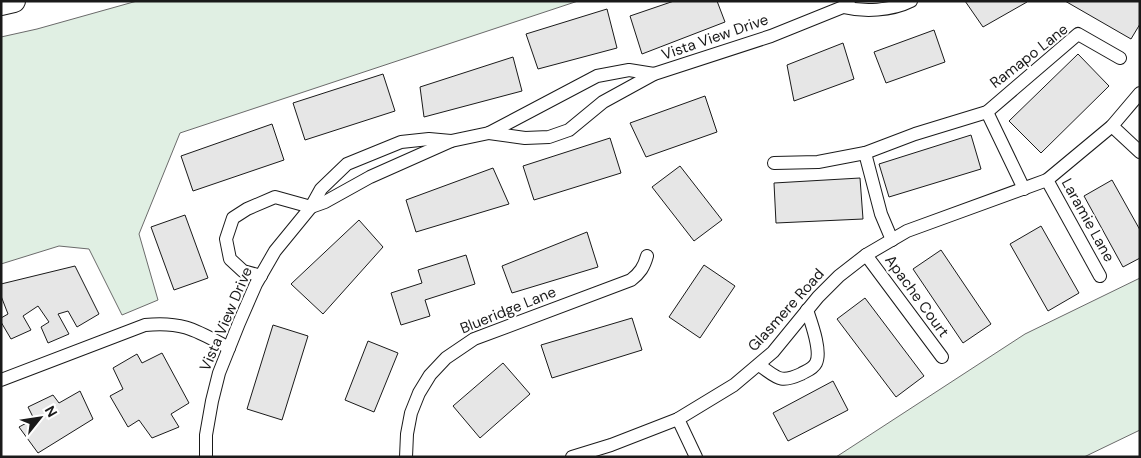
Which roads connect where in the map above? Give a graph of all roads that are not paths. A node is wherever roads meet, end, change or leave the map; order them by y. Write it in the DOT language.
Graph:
graph roads {
  1 [pos="14,1"];
  2 [pos="912,1"];
  3 [pos="1,4"];
  4 [pos="846,4"];
  5 [pos="1120,58"];
  6 [pos="654,74"];
  7 [pos="1140,93"];
  8 [pos="987,112"];
  9 [pos="1112,126"];
  10 [pos="489,133"];
  11 [pos="452,141"];
  12 [pos="1140,152"];
  13 [pos="865,153"];
  14 [pos="774,163"];
  15 [pos="1047,180"];
  16 [pos="1024,189"];
  17 [pos="311,207"];
  18 [pos="892,240"];
  19 [pos="866,255"];
  20 [pos="647,256"];
  21 [pos="261,276"];
  22 [pos="1100,276"];
  23 [pos="807,310"];
  24 [pos="229,348"];
  25 [pos="942,357"];
  26 [pos="759,365"];
  27 [pos="1,380"];
  28 [pos="678,419"];
  29 [pos="206,457"];
  30 [pos="406,457"];
  31 [pos="572,457"];
  32 [pos="696,457"];
  1 -- 3 [label="highway"];
  2 -- 4 [label="street, Vista View Drive"];
  4 -- 6 [label="street, Vista View Drive"];
  5 -- 8 [label="street, Ramapo Lane"];
  6 -- 10 [label="street, Vista View Drive"];
  6 -- 10 [label="street, Vista View Drive"];
  7 -- 9 [label="street, Glasmere Road"];
  8 -- 13 [label="street, Ramapo Lane"];
  8 -- 16 [label="street, Ramapo Lane"];
  9 -- 12 [label="street"];
  9 -- 15 [label="street, Glasmere Road"];
  10 -- 11 [label="street, Vista View Drive"];
  11 -- 17 [label="street, Vista View Drive"];
  11 -- 17 [label="street, Vista View Drive"];
  13 -- 14 [label="street, Ramapo Lane"];
  13 -- 18 [label="street"];
  15 -- 16 [label="street, Glasmere Road"];
  15 -- 22 [label="street, Laramie Lane"];
  16 -- 18 [label="street, Glasmere Road"];
  17 -- 21 [label="street, Vista View Drive"];
  17 -- 21 [label="street"];
  18 -- 19 [label="street, Glasmere Road"];
  19 -- 23 [label="street, Glasmere Road"];
  19 -- 25 [label="street, Apache Court"];
  20 -- 30 [label="street, Blueridge Lane"];
  21 -- 24 [label="street, Vista View Drive"];
  23 -- 26 [label="street, Glasmere Road"];
  23 -- 26 [label="street"];
  24 -- 27 [label="street"];
  24 -- 29 [label="street, Vista View Drive"];
  26 -- 28 [label="street, Glasmere Road"];
  28 -- 31 [label="street, Glasmere Road"];
  28 -- 32 [label="street"];
}
